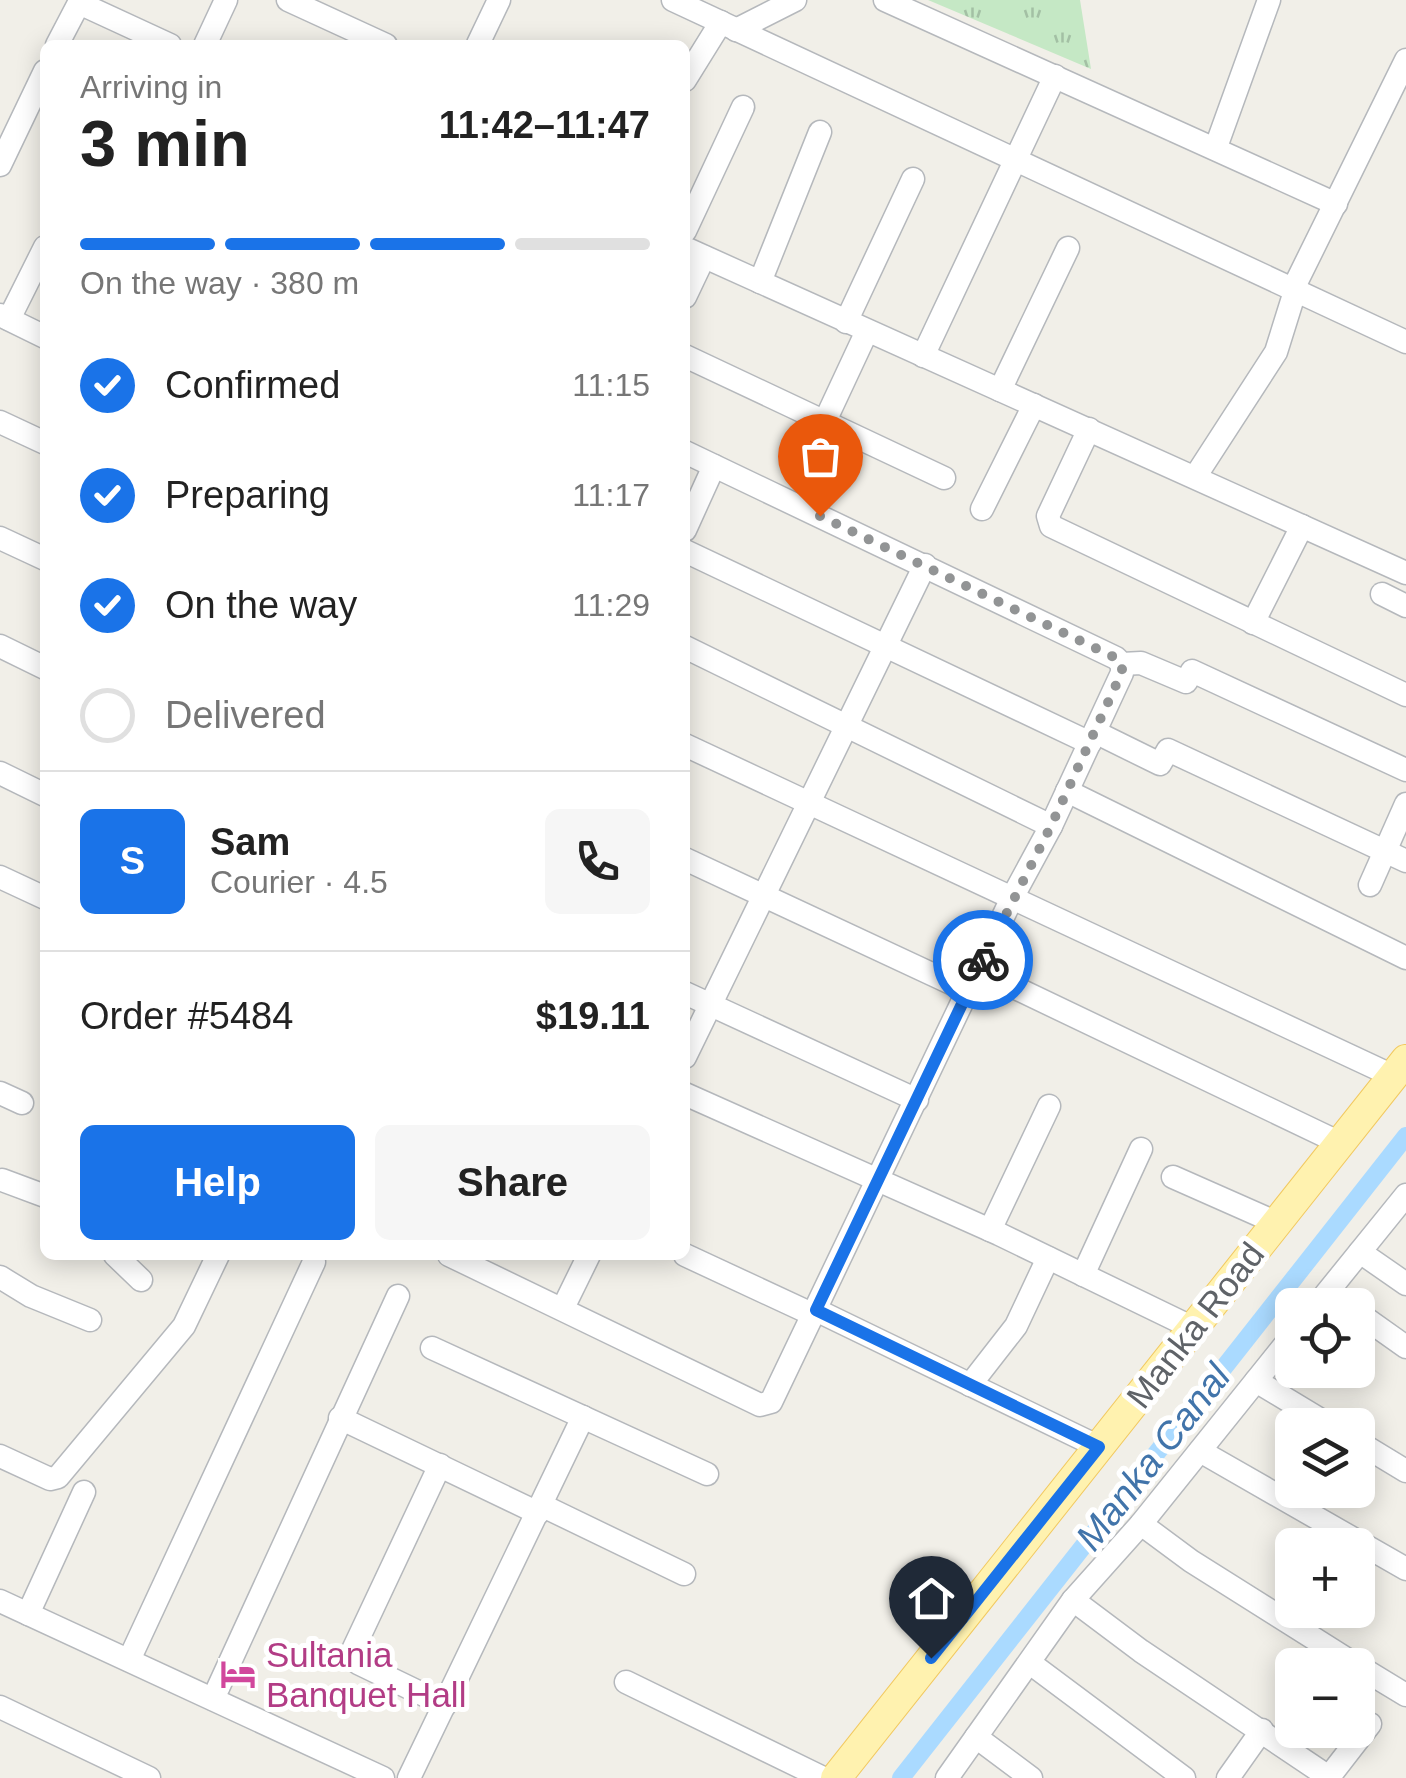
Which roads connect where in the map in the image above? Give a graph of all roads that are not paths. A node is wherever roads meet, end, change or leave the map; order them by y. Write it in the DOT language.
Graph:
graph roads {
  1 [pos="226,0"];
  2 [pos="288,0"];
  3 [pos="499,0"];
  4 [pos="673,0"];
  5 [pos="796,0"];
  6 [pos="885,0"];
  7 [pos="1269,0"];
  8 [pos="728,26"];
  9 [pos="59,40"];
  10 [pos="160,40"];
  11 [pos="206,40"];
  12 [pos="375,40"];
  13 [pos="480,40"];
  14 [pos="1406,60"];
  15 [pos="690,74"];
  16 [pos="1054,76"];
  17 [pos="40,81"];
  18 [pos="743,107"];
  19 [pos="820,132"];
  20 [pos="1216,147"];
  21 [pos="1017,160"];
  22 [pos="0,165"];
  23 [pos="913,179"];
  24 [pos="1336,204"];
  25 [pos="690,220"];
  26 [pos="1068,248"];
  27 [pos="694,252"];
  28 [pos="40,256"];
  29 [pos="760,282"];
  30 [pos="1295,288"];
  31 [pos="5,317"];
  32 [pos="856,326"];
  33 [pos="40,334"];
  34 [pos="1406,342"];
  35 [pos="923,356"];
  36 [pos="690,358"];
  37 [pos="1000,390"];
  38 [pos="1034,404"];
  39 [pos="824,421"];
  40 [pos="0,422"];
  41 [pos="1088,428"];
  42 [pos="40,441"];
  43 [pos="690,454"];
  44 [pos="714,466"];
  45 [pos="1194,477"];
  46 [pos="944,478"];
  47 [pos="982,509"];
  48 [pos="690,519"];
  49 [pos="1302,526"];
  50 [pos="0,538"];
  51 [pos="690,553"];
  52 [pos="40,557"];
  53 [pos="924,565"];
  54 [pos="1406,572"];
  55 [pos="1382,594"];
  56 [pos="1406,606"];
  57 [pos="1254,624"];
  58 [pos="0,646"];
  59 [pos="886,647"];
  60 [pos="690,649"];
  61 [pos="1122,664"];
  62 [pos="40,666"];
  63 [pos="1406,695"];
  64 [pos="848,724"];
  65 [pos="1092,737"];
  66 [pos="690,747"];
  67 [pos="1406,770"];
  68 [pos="1,776"];
  69 [pos="1067,791"];
  70 [pos="40,793"];
  71 [pos="810,804"];
  72 [pos="1406,804"];
  73 [pos="1051,826"];
  74 [pos="1396,856"];
  75 [pos="690,861"];
  76 [pos="0,877"];
  77 [pos="1370,885"];
  78 [pos="40,896"];
  79 [pos="764,897"];
  80 [pos="1012,898"];
  81 [pos="1406,958"];
  82 [pos="973,980"];
  83 [pos="690,995"];
  84 [pos="710,1005"];
  85 [pos="690,1046"];
  86 [pos="1400,1068"];
  87 [pos="0,1093"];
  88 [pos="690,1096"];
  89 [pos="916,1100"];
  90 [pos="22,1103"];
  91 [pos="1049,1106"];
  92 [pos="1340,1144"];
  93 [pos="1141,1149"];
  94 [pos="1173,1177"];
  95 [pos="2,1180"];
  96 [pos="876,1182"];
  97 [pos="40,1194"];
  98 [pos="1406,1195"];
  99 [pos="1277,1223"];
  100 [pos="990,1230"];
  101 [pos="1360,1252"];
  102 [pos="690,1257"];
  103 [pos="1048,1258"];
  104 [pos="216,1260"];
  105 [pos="460,1260"];
  106 [pos="587,1260"];
  107 [pos="314,1262"];
  108 [pos="1083,1275"];
  109 [pos="0,1277"];
  110 [pos="1406,1284"];
  111 [pos="1338,1288"];
  112 [pos="398,1296"];
  113 [pos="563,1308"];
  114 [pos="815,1313"];
  115 [pos="90,1320"];
  116 [pos="1375,1325"];
  117 [pos="1193,1328"];
  118 [pos="1406,1347"];
  119 [pos="432,1348"];
  120 [pos="1275,1357"];
  121 [pos="1256,1381"];
  122 [pos="970,1385"];
  123 [pos="1301,1408"];
  124 [pos="583,1417"];
  125 [pos="340,1418"];
  126 [pos="1099,1447"];
  127 [pos="1200,1451"];
  128 [pos="1375,1453"];
  129 [pos="0,1456"];
  130 [pos="440,1465"];
  131 [pos="1406,1472"];
  132 [pos="708,1474"];
  133 [pos="84,1492"];
  134 [pos="540,1509"];
  135 [pos="1141,1524"];
  136 [pos="1406,1570"];
  137 [pos="684,1574"];
  138 [pos="1074,1600"];
  139 [pos="0,1601"];
  140 [pos="28,1614"];
  141 [pos="1328,1648"];
  142 [pos="129,1660"];
  143 [pos="1030,1663"];
  144 [pos="1375,1677"];
  145 [pos="626,1682"];
  146 [pos="1406,1695"];
  147 [pos="212,1699"];
  148 [pos="445,1705"];
  149 [pos="0,1707"];
  150 [pos="1262,1730"];
  151 [pos="976,1737"];
  152 [pos="1352,1748"];
  153 [pos="149,1778"];
  154 [pos="383,1778"];
  155 [pos="409,1778"];
  156 [pos="823,1778"];
  157 [pos="836,1778"];
  158 [pos="946,1778"];
  159 [pos="1030,1778"];
  160 [pos="1184,1778"];
  161 [pos="1228,1778"];
  162 [pos="1330,1778"];
  1 -- 11 [label="street"];
  2 -- 12 [label="street"];
  3 -- 13 [label="street"];
  4 -- 8 [label="street"];
  5 -- 8 [label="street"];
  6 -- 16 [label="street"];
  7 -- 20 [label="street"];
  8 -- 15 [label="street"];
  8 -- 21 [label="street"];
  9 -- 10 [label="street"];
  14 -- 24 [label="street"];
  16 -- 20 [label="street"];
  16 -- 21 [label="street"];
  17 -- 22 [label="street"];
  18 -- 25 [label="street"];
  19 -- 29 [label="street"];
  20 -- 24 [label="street"];
  21 -- 30 [label="street"];
  21 -- 35 [label="street"];
  23 -- 32 [label="street"];
  24 -- 30 [label="street"];
  26 -- 37 [label="street"];
  27 -- 29 [label="street"];
  28 -- 31 [label="street"];
  29 -- 32 [label="street"];
  30 -- 34 [label="street"];
  30 -- 45 [label="street"];
  31 -- 33 [label="street"];
  32 -- 35 [label="street"];
  32 -- 39 [label="street"];
  35 -- 37 [label="street"];
  36 -- 39 [label="street"];
  37 -- 38 [label="street"];
  38 -- 41 [label="street"];
  38 -- 47 [label="street"];
  39 -- 46 [label="street"];
  40 -- 42 [label="street"];
  41 -- 45 [label="street"];
  41 -- 57 [label="street"];
  43 -- 44 [label="street"];
  44 -- 48 [label="street"];
  44 -- 53 [label="street"];
  45 -- 49 [label="street"];
  49 -- 54 [label="street"];
  49 -- 57 [label="street"];
  50 -- 52 [label="street"];
  51 -- 59 [label="street"];
  53 -- 59 [label="street"];
  53 -- 61 [label="street"];
  55 -- 56 [label="street"];
  57 -- 63 [label="street"];
  58 -- 62 [label="street"];
  59 -- 64 [label="street"];
  59 -- 65 [label="street"];
  60 -- 64 [label="street"];
  61 -- 65 [label="street"];
  61 -- 67 [label="street"];
  64 -- 71 [label="street"];
  64 -- 73 [label="street"];
  65 -- 69 [label="street"];
  65 -- 74 [label="street"];
  66 -- 71 [label="street"];
  68 -- 70 [label="street"];
  69 -- 73 [label="street"];
  69 -- 81 [label="street"];
  71 -- 79 [label="street"];
  71 -- 80 [label="street"];
  72 -- 74 [label="street"];
  73 -- 80 [label="street"];
  74 -- 77 [label="street"];
  75 -- 79 [label="street"];
  76 -- 78 [label="street"];
  79 -- 82 [label="street"];
  79 -- 84 [label="street"];
  80 -- 82 [label="street"];
  80 -- 86 [label="street"];
  82 -- 89 [label="street"];
  82 -- 92 [label="street"];
  83 -- 84 [label="street"];
  84 -- 85 [label="street"];
  84 -- 89 [label="street"];
  86 -- 92 [label="main road, Manka Road"];
  87 -- 90 [label="street"];
  88 -- 96 [label="street"];
  89 -- 96 [label="street"];
  91 -- 100 [label="street"];
  92 -- 99 [label="main road, Manka Road"];
  93 -- 108 [label="street"];
  94 -- 99 [label="street"];
  95 -- 97 [label="street"];
  96 -- 100 [label="street"];
  96 -- 114 [label="street"];
  98 -- 101 [label="street"];
  99 -- 117 [label="main road, Manka Road"];
  100 -- 103 [label="street"];
  101 -- 110 [label="street"];
  101 -- 111 [label="street"];
  102 -- 114 [label="street"];
  103 -- 108 [label="street"];
  103 -- 122 [label="street"];
  104 -- 129 [label="street"];
  105 -- 113 [label="street"];
  106 -- 113 [label="street"];
  107 -- 142 [label="street"];
  108 -- 117 [label="street"];
  109 -- 115 [label="street"];
  112 -- 125 [label="street"];
  113 -- 114 [label="street"];
  114 -- 122 [label="street"];
  116 -- 118 [label="street"];
  117 -- 126 [label="main road, Manka Road"];
  119 -- 124 [label="street"];
  120 -- 121 [label="street"];
  121 -- 123 [label="street"];
  121 -- 127 [label="street"];
  122 -- 126 [label="street"];
  124 -- 132 [label="street"];
  124 -- 134 [label="street"];
  125 -- 130 [label="street"];
  125 -- 147 [label="street"];
  126 -- 157 [label="main road, Manka Road"];
  127 -- 135 [label="street"];
  127 -- 136 [label="street"];
  128 -- 131 [label="street"];
  130 -- 134 [label="street"];
  130 -- 148 [label="street"];
  133 -- 140 [label="street"];
  134 -- 137 [label="street"];
  134 -- 148 [label="street"];
  135 -- 138 [label="street"];
  135 -- 141 [label="street"];
  138 -- 143 [label="street"];
  138 -- 150 [label="street"];
  139 -- 140 [label="street"];
  140 -- 142 [label="street"];
  142 -- 147 [label="street"];
  143 -- 151 [label="street"];
  143 -- 160 [label="street"];
  144 -- 146 [label="street"];
  145 -- 156 [label="street"];
  147 -- 154 [label="street"];
  148 -- 155 [label="street"];
  149 -- 153 [label="street"];
  150 -- 161 [label="street"];
  150 -- 162 [label="street"];
  151 -- 158 [label="street"];
  151 -- 159 [label="street"];
  152 -- 162 [label="street"];
}
